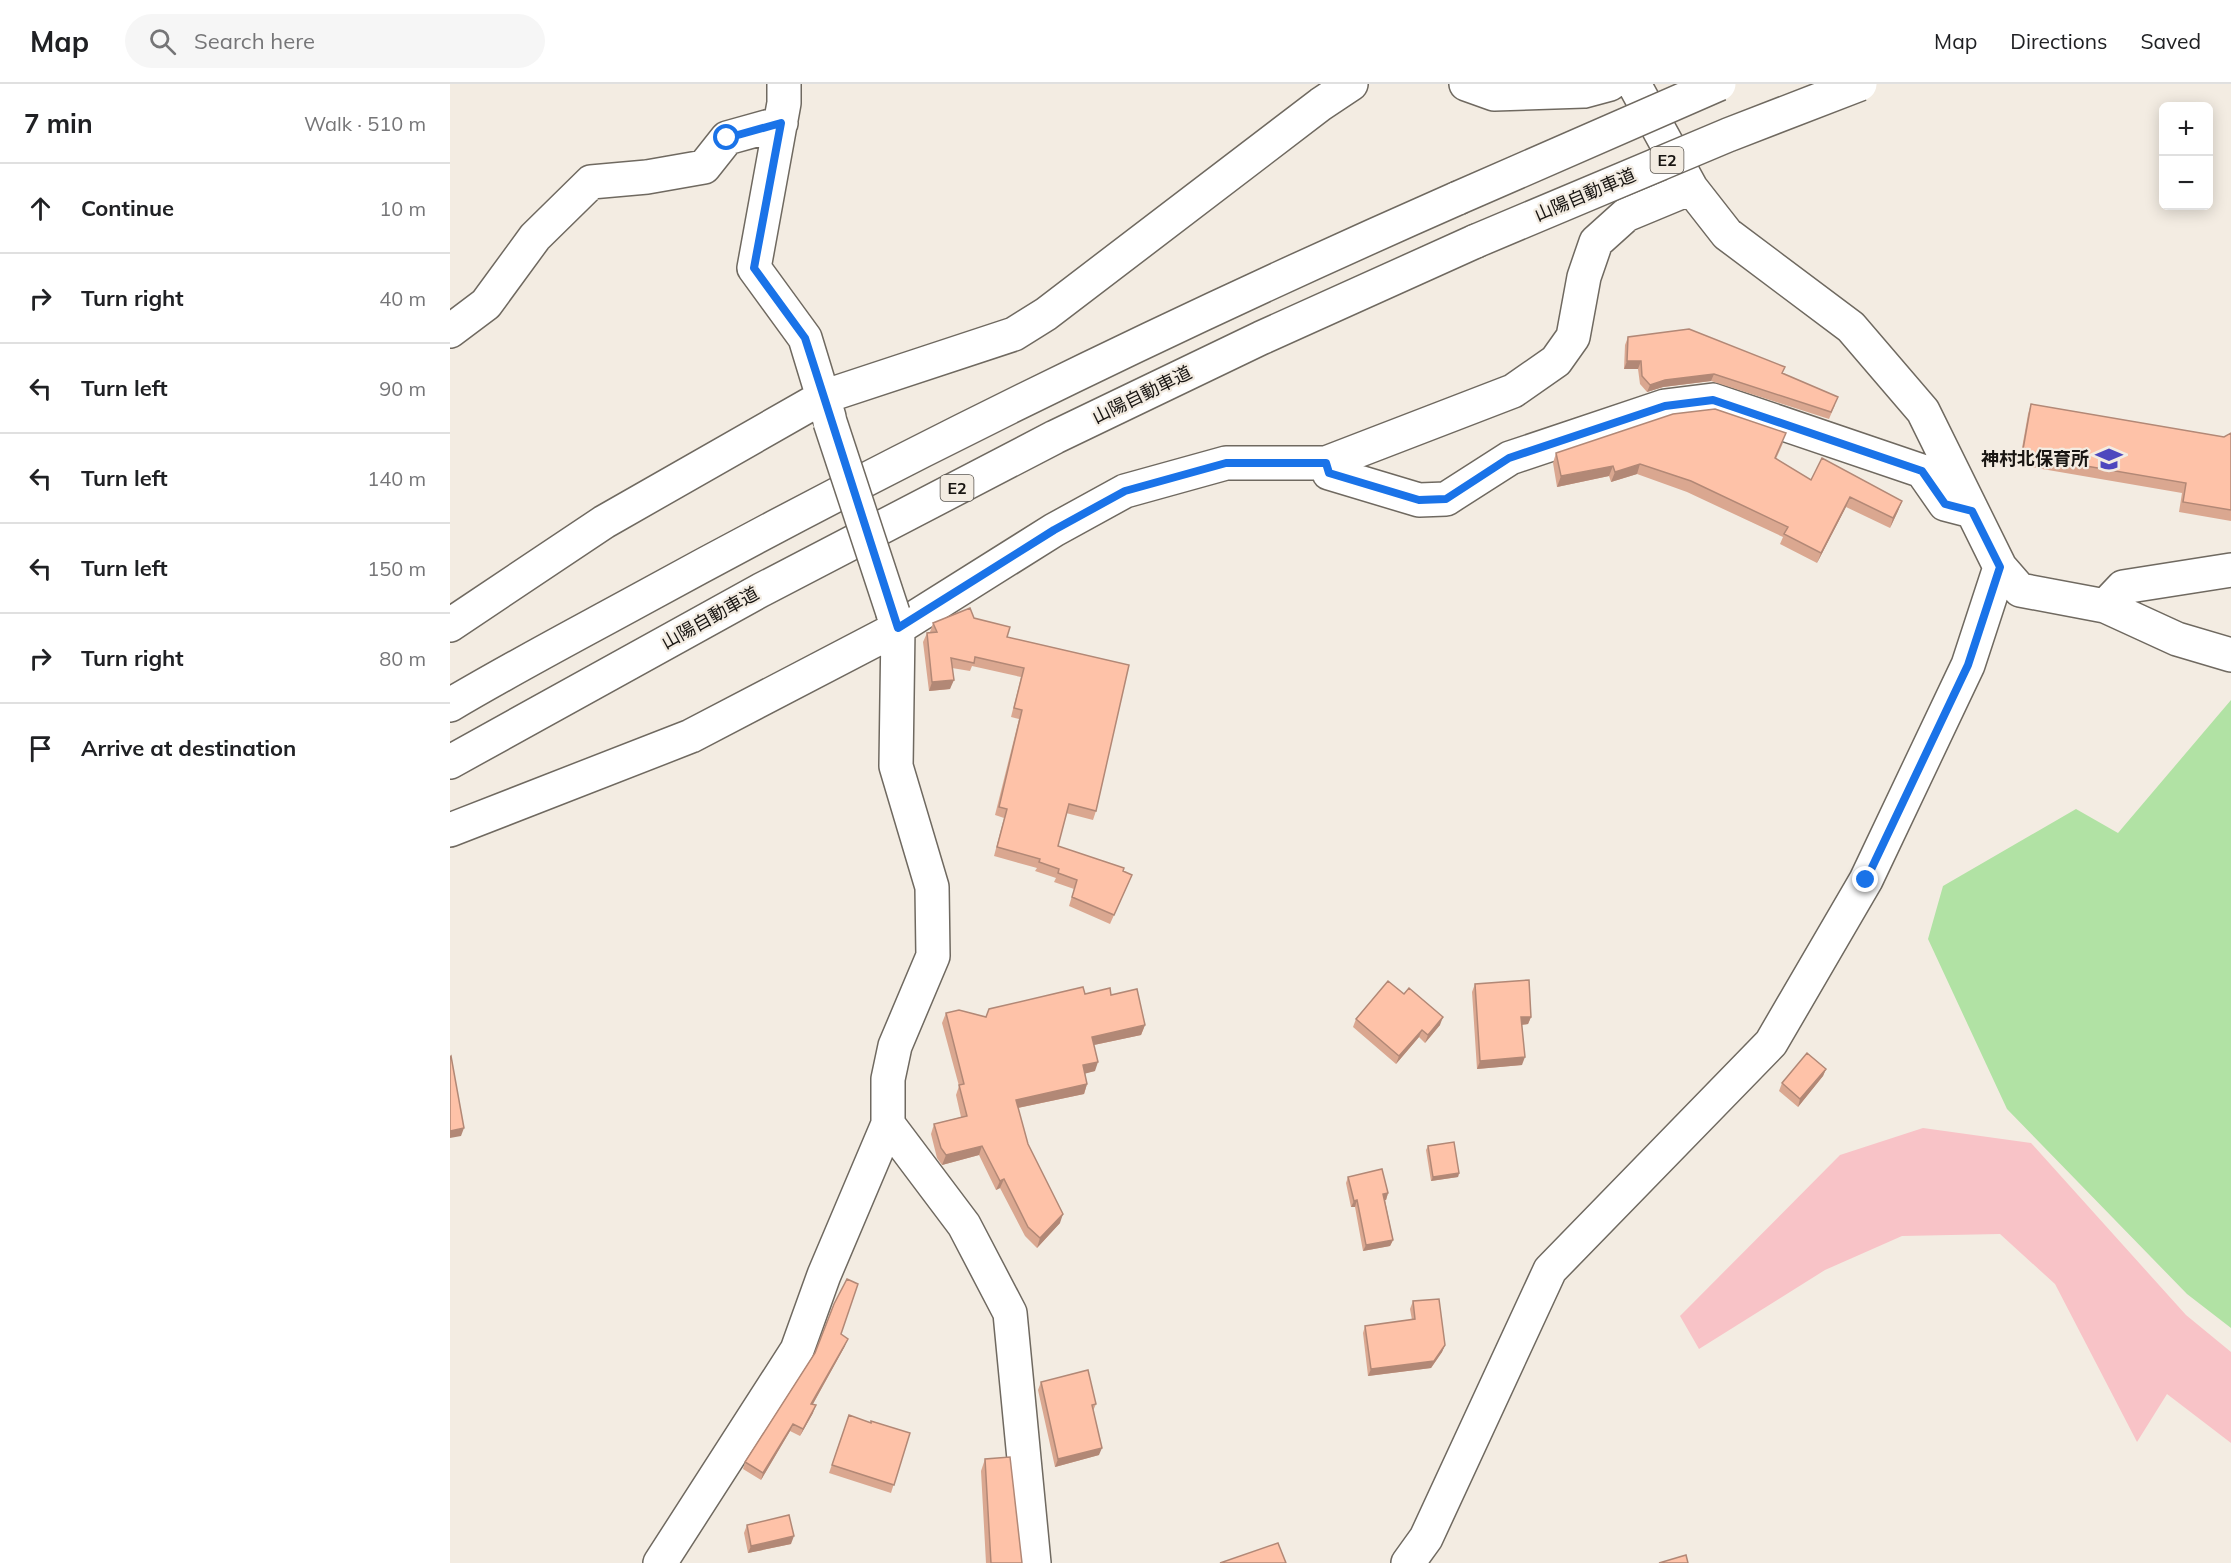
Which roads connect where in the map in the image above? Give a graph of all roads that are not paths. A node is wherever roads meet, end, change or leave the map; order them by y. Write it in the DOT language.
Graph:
graph roads {
  1 [pos="784,84"];
  2 [pos="1351,84"];
  3 [pos="1466,84"];
  4 [pos="1610,84"];
  5 [pos="1634,84"];
  6 [pos="1719,84"];
  7 [pos="1860,84"];
  8 [pos="781,123"];
  9 [pos="1691,188"];
  10 [pos="450,331"];
  11 [pos="826,410"];
  12 [pos="1326,463"];
  13 [pos="1972,511"];
  14 [pos="2000,567"];
  15 [pos="2231,570"];
  16 [pos="2105,606"];
  17 [pos="896,621"];
  18 [pos="450,624"];
  19 [pos="2231,655"];
  20 [pos="450,705"];
  21 [pos="450,762"];
  22 [pos="450,830"];
  23 [pos="888,1124"];
  24 [pos="660,1563"];
  25 [pos="1034,1563"];
  26 [pos="1408,1563"];
  1 -- 8 [label="main road"];
  2 -- 11 [label="main road"];
  3 -- 4 [label="main road"];
  5 -- 9 [label="main road"];
  6 -- 20 [label="main road, bridge"];
  7 -- 21 [label="main road, 山陽自動車道 / E2, bridge"];
  8 -- 10 [label="main road"];
  8 -- 11 [label="main road"];
  9 -- 12 [label="main road"];
  9 -- 13 [label="main road"];
  11 -- 17 [label="main road, bridge"];
  11 -- 18 [label="main road"];
  12 -- 13 [label="main road"];
  12 -- 17 [label="main road"];
  13 -- 14 [label="main road"];
  14 -- 16 [label="main road"];
  14 -- 26 [label="main road"];
  15 -- 16 [label="main road"];
  16 -- 19 [label="main road"];
  17 -- 22 [label="main road"];
  17 -- 23 [label="main road"];
  23 -- 24 [label="main road"];
  23 -- 25 [label="main road"];
}
